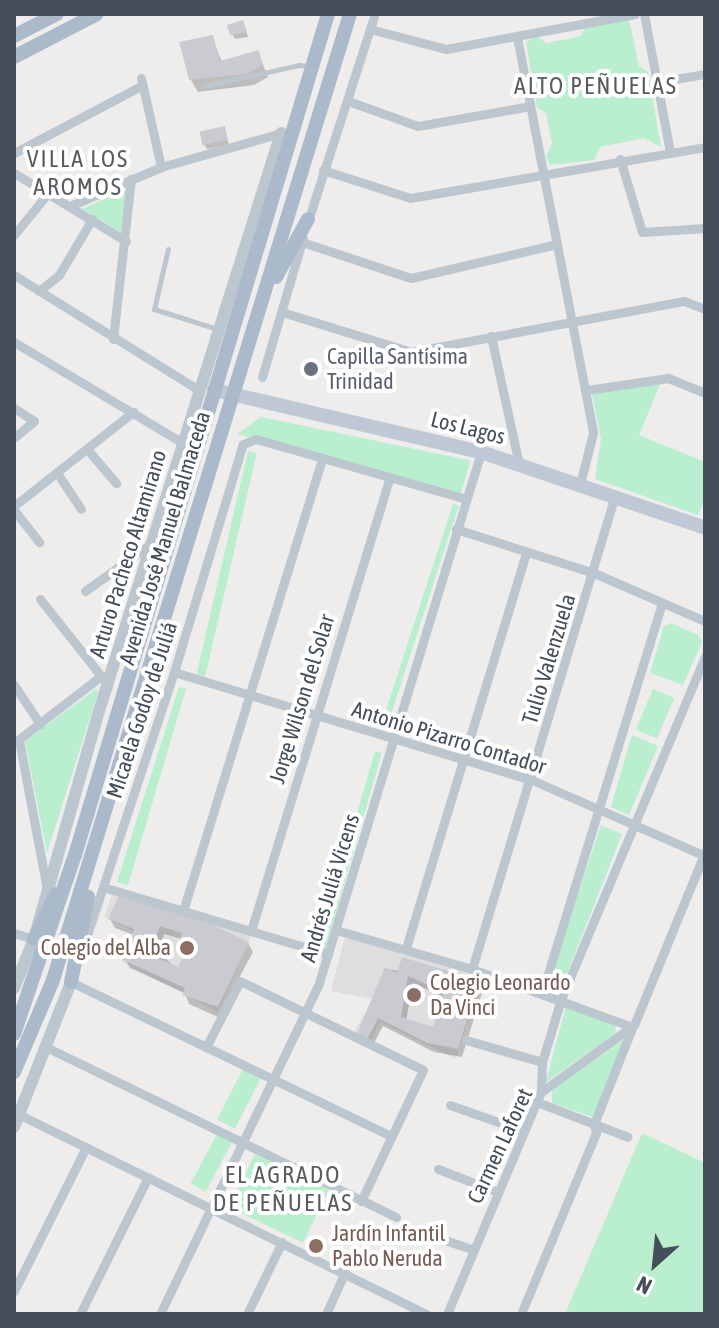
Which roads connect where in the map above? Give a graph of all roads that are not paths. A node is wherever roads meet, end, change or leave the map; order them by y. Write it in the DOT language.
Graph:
graph roads {
  1 [pos="57,14"];
  2 [pos="97,14"];
  3 [pos="328,14"];
  4 [pos="350,14"];
  5 [pos="375,14"];
  6 [pos="635,14"];
  7 [pos="644,14"];
  8 [pos="370,29"];
  9 [pos="14,36"];
  10 [pos="517,37"];
  11 [pos="14,57"];
  12 [pos="313,67"];
  13 [pos="705,74"];
  14 [pos="657,82"];
  15 [pos="203,86"];
  16 [pos="348,101"];
  17 [pos="530,106"];
  18 [pos="286,134"];
  19 [pos="705,147"];
  20 [pos="670,152"];
  21 [pos="14,153"];
  22 [pos="620,159"];
  23 [pos="161,167"];
  24 [pos="323,170"];
  25 [pos="14,173"];
  26 [pos="543,174"];
  27 [pos="131,179"];
  28 [pos="297,188"];
  29 [pos="48,193"];
  30 [pos="70,206"];
  31 [pos="92,219"];
  32 [pos="308,219"];
  33 [pos="705,228"];
  34 [pos="14,235"];
  35 [pos="126,241"];
  36 [pos="302,242"];
  37 [pos="557,244"];
  38 [pos="168,249"];
  39 [pos="14,275"];
  40 [pos="266,290"];
  41 [pos="39,291"];
  42 [pos="705,309"];
  43 [pos="282,312"];
  44 [pos="574,320"];
  45 [pos="218,329"];
  46 [pos="491,336"];
  47 [pos="113,339"];
  48 [pos="14,342"];
  49 [pos="262,377"];
  50 [pos="206,390"];
  51 [pos="587,390"];
  52 [pos="705,393"];
  53 [pos="232,396"];
  54 [pos="14,408"];
  55 [pos="133,412"];
  56 [pos="14,438"];
  57 [pos="183,443"];
  58 [pos="87,449"];
  59 [pos="481,452"];
  60 [pos="322,458"];
  61 [pos="519,464"];
  62 [pos="57,473"];
  63 [pos="390,477"];
  64 [pos="116,483"];
  65 [pos="580,484"];
  66 [pos="615,495"];
  67 [pos="466,499"];
  68 [pos="14,508"];
  69 [pos="81,509"];
  70 [pos="705,528"];
  71 [pos="456,529"];
  72 [pos="39,542"];
  73 [pos="152,543"];
  74 [pos="526,552"];
  75 [pos="594,573"];
  76 [pos="85,591"];
  77 [pos="40,599"];
  78 [pos="662,603"];
  79 [pos="705,621"];
  80 [pos="705,656"];
  81 [pos="174,672"];
  82 [pos="105,681"];
  83 [pos="14,685"];
  84 [pos="247,694"];
  85 [pos="315,715"];
  86 [pos="40,724"];
  87 [pos="396,740"];
  88 [pos="16,741"];
  89 [pos="463,760"];
  90 [pos="532,780"];
  91 [pos="598,809"];
  92 [pos="633,824"];
  93 [pos="101,826"];
  94 [pos="75,855"];
  95 [pos="705,855"];
  96 [pos="103,887"];
  97 [pos="47,891"];
  98 [pos="183,911"];
  99 [pos="336,930"];
  100 [pos="251,931"];
  101 [pos="14,933"];
  102 [pos="34,939"];
  103 [pos="406,948"];
  104 [pos="328,954"];
  105 [pos="472,969"];
  106 [pos="71,982"];
  107 [pos="14,988"];
  108 [pos="542,993"];
  109 [pos="561,999"];
  110 [pos="305,1012"];
  111 [pos="633,1026"];
  112 [pos="14,1034"];
  113 [pos="466,1040"];
  114 [pos="206,1047"];
  115 [pos="48,1048"];
  116 [pos="542,1062"];
  117 [pos="14,1072"];
  118 [pos="274,1080"];
  119 [pos="541,1092"];
  120 [pos="537,1102"];
  121 [pos="450,1105"];
  122 [pos="17,1121"];
  123 [pos="594,1124"];
  124 [pos="524,1131"];
  125 [pos="391,1136"];
  126 [pos="628,1137"];
  127 [pos="243,1143"];
  128 [pos="86,1147"];
  129 [pos="438,1169"];
  130 [pos="148,1177"];
  131 [pos="498,1192"];
  132 [pos="361,1201"];
  133 [pos="212,1208"];
  134 [pos="396,1217"];
  135 [pos="412,1229"];
  136 [pos="282,1242"];
  137 [pos="474,1250"];
  138 [pos="345,1272"];
  139 [pos="14,1291"];
  140 [pos="406,1309"];
  141 [pos="80,1314"];
  142 [pos="160,1314"];
  143 [pos="247,1314"];
  144 [pos="326,1314"];
  145 [pos="427,1314"];
  146 [pos="447,1314"];
  147 [pos="521,1314"];
  1 -- 9 [label="main road"];
  2 -- 11 [label="main road"];
  3 -- 12 [label="main road, Avenida José Manuel Balmaceda"];
  4 -- 28 [label="main road, Avenida José Manuel Balmaceda"];
  5 -- 8 [label="street"];
  6 -- 10 [label="street"];
  7 -- 14 [label="street"];
  8 -- 10 [label="street"];
  8 -- 16 [label="street"];
  10 -- 17 [label="street"];
  12 -- 15 [label="lane"];
  12 -- 18 [label="main road, Avenida José Manuel Balmaceda"];
  13 -- 14 [label="street"];
  14 -- 20 [label="street"];
  16 -- 17 [label="street"];
  16 -- 24 [label="street"];
  17 -- 26 [label="street"];
  18 -- 23 [label="street"];
  18 -- 28 [label="main road"];
  18 -- 45 [label="street, Arturo Pacheco Altamirano"];
  18 -- 50 [label="main road, Avenida José Manuel Balmaceda"];
  19 -- 20 [label="street"];
  20 -- 22 [label="street"];
  21 -- 23 [label="street"];
  22 -- 26 [label="street"];
  22 -- 33 [label="street"];
  23 -- 27 [label="street"];
  24 -- 26 [label="street"];
  24 -- 32 [label="street"];
  25 -- 29 [label="street"];
  26 -- 37 [label="street"];
  27 -- 30 [label="street"];
  27 -- 35 [label="street"];
  28 -- 40 [label="main road, Avenida José Manuel Balmaceda"];
  29 -- 30 [label="street"];
  29 -- 34 [label="street"];
  30 -- 31 [label="street"];
  31 -- 35 [label="street"];
  31 -- 41 [label="street"];
  32 -- 36 [label="street"];
  32 -- 40 [label="main road"];
  35 -- 47 [label="street"];
  36 -- 37 [label="street"];
  36 -- 43 [label="street"];
  37 -- 44 [label="street"];
  38 -- 45 [label="lane"];
  39 -- 41 [label="street"];
  40 -- 53 [label="main road, Avenida José Manuel Balmaceda"];
  41 -- 47 [label="street"];
  42 -- 44 [label="street"];
  43 -- 46 [label="street"];
  43 -- 49 [label="street"];
  44 -- 46 [label="street"];
  44 -- 51 [label="street"];
  45 -- 50 [label="street, Arturo Pacheco Altamirano"];
  46 -- 61 [label="street"];
  47 -- 50 [label="street"];
  48 -- 55 [label="street"];
  50 -- 53 [label="main road, Los Lagos"];
  50 -- 57 [label="street, Arturo Pacheco Altamirano"];
  50 -- 94 [label="main road, Avenida José Manuel Balmaceda"];
  51 -- 52 [label="street"];
  51 -- 65 [label="street"];
  53 -- 59 [label="main road, Los Lagos"];
  53 -- 93 [label="main road, Avenida José Manuel Balmaceda"];
  54 -- 56 [label="street"];
  55 -- 57 [label="street"];
  55 -- 58 [label="street"];
  57 -- 73 [label="street, Arturo Pacheco Altamirano"];
  58 -- 62 [label="street"];
  58 -- 64 [label="street"];
  59 -- 61 [label="main road, Los Lagos"];
  59 -- 67 [label="street, Andrés Juliá Vicens"];
  60 -- 63 [label="street"];
  60 -- 81 [label="street, Micaela Godoy de Juliá"];
  60 -- 84 [label="street"];
  61 -- 65 [label="main road, Los Lagos"];
  62 -- 68 [label="street"];
  62 -- 69 [label="street"];
  63 -- 67 [label="street"];
  63 -- 85 [label="street, Jorge Wilson del Solar"];
  65 -- 66 [label="main road, Los Lagos"];
  66 -- 70 [label="main road, Los Lagos"];
  66 -- 75 [label="street, Tulio Valenzuela"];
  67 -- 71 [label="street, Andrés Juliá Vicens"];
  68 -- 72 [label="street"];
  71 -- 74 [label="street"];
  71 -- 87 [label="street, Andrés Juliá Vicens"];
  73 -- 76 [label="street"];
  73 -- 82 [label="street, Arturo Pacheco Altamirano"];
  74 -- 75 [label="street"];
  74 -- 89 [label="street"];
  75 -- 78 [label="street"];
  75 -- 90 [label="street, Tulio Valenzuela"];
  77 -- 82 [label="street"];
  78 -- 79 [label="street"];
  78 -- 91 [label="street"];
  80 -- 92 [label="street"];
  81 -- 84 [label="street, Antonio Pizarro Contador"];
  81 -- 96 [label="street, Micaela Godoy de Juliá"];
  82 -- 86 [label="street"];
  82 -- 97 [label="street, Arturo Pacheco Altamirano"];
  83 -- 86 [label="street"];
  84 -- 85 [label="street, Antonio Pizarro Contador"];
  84 -- 98 [label="street"];
  85 -- 87 [label="street, Antonio Pizarro Contador"];
  85 -- 100 [label="street, Jorge Wilson del Solar"];
  86 -- 88 [label="street"];
  87 -- 89 [label="street, Antonio Pizarro Contador"];
  87 -- 99 [label="street, Andrés Juliá Vicens"];
  88 -- 97 [label="street"];
  89 -- 90 [label="street, Antonio Pizarro Contador"];
  89 -- 103 [label="street"];
  90 -- 91 [label="street, Antonio Pizarro Contador"];
  90 -- 105 [label="street, Tulio Valenzuela"];
  91 -- 92 [label="street, Antonio Pizarro Contador"];
  91 -- 108 [label="street"];
  92 -- 95 [label="street, Antonio Pizarro Contador"];
  92 -- 109 [label="street"];
  93 -- 106 [label="main road"];
  93 -- 117 [label="main road, Avenida José Manuel Balmaceda"];
  94 -- 102 [label="main road"];
  94 -- 112 [label="main road, Avenida José Manuel Balmaceda"];
  95 -- 111 [label="street"];
  96 -- 98 [label="street"];
  96 -- 106 [label="street, Micaela Godoy de Juliá"];
  97 -- 102 [label="street, Arturo Pacheco Altamirano"];
  98 -- 100 [label="street"];
  99 -- 103 [label="street"];
  99 -- 104 [label="street, Andrés Juliá Vicens"];
  100 -- 104 [label="street"];
  101 -- 102 [label="street"];
  102 -- 107 [label="street, Arturo Pacheco Altamirano"];
  103 -- 105 [label="street"];
  104 -- 110 [label="street, Andrés Juliá Vicens"];
  105 -- 108 [label="street"];
  106 -- 114 [label="street"];
  106 -- 115 [label="street"];
  108 -- 109 [label="street"];
  109 -- 111 [label="street"];
  109 -- 116 [label="street"];
  110 -- 114 [label="street"];
  110 -- 118 [label="street, Andrés Juliá Vicens"];
  110 -- 125 [label="street"];
  111 -- 119 [label="street, Carmen Laforet"];
  111 -- 123 [label="street"];
  113 -- 116 [label="street"];
  114 -- 118 [label="street"];
  115 -- 122 [label="street"];
  115 -- 127 [label="street"];
  116 -- 119 [label="street"];
  118 -- 125 [label="street"];
  118 -- 127 [label="street, Andrés Juliá Vicens"];
  119 -- 120 [label="street, Carmen Laforet"];
  120 -- 123 [label="street"];
  120 -- 124 [label="street, Carmen Laforet"];
  121 -- 124 [label="street"];
  122 -- 128 [label="street"];
  123 -- 126 [label="street"];
  123 -- 147 [label="street"];
  124 -- 131 [label="street, Carmen Laforet"];
  125 -- 132 [label="street"];
  127 -- 132 [label="street"];
  127 -- 133 [label="street, Andrés Juliá Vicens"];
  128 -- 130 [label="street"];
  128 -- 139 [label="street"];
  129 -- 131 [label="street"];
  130 -- 133 [label="street"];
  130 -- 141 [label="street"];
  131 -- 137 [label="street, Carmen Laforet"];
  132 -- 134 [label="street"];
  133 -- 136 [label="street"];
  133 -- 142 [label="street, Andrés Juliá Vicens"];
  135 -- 137 [label="street"];
  136 -- 138 [label="street"];
  136 -- 143 [label="street"];
  137 -- 146 [label="street, Carmen Laforet"];
  138 -- 140 [label="street"];
  138 -- 144 [label="street"];
  140 -- 145 [label="street"];
}
